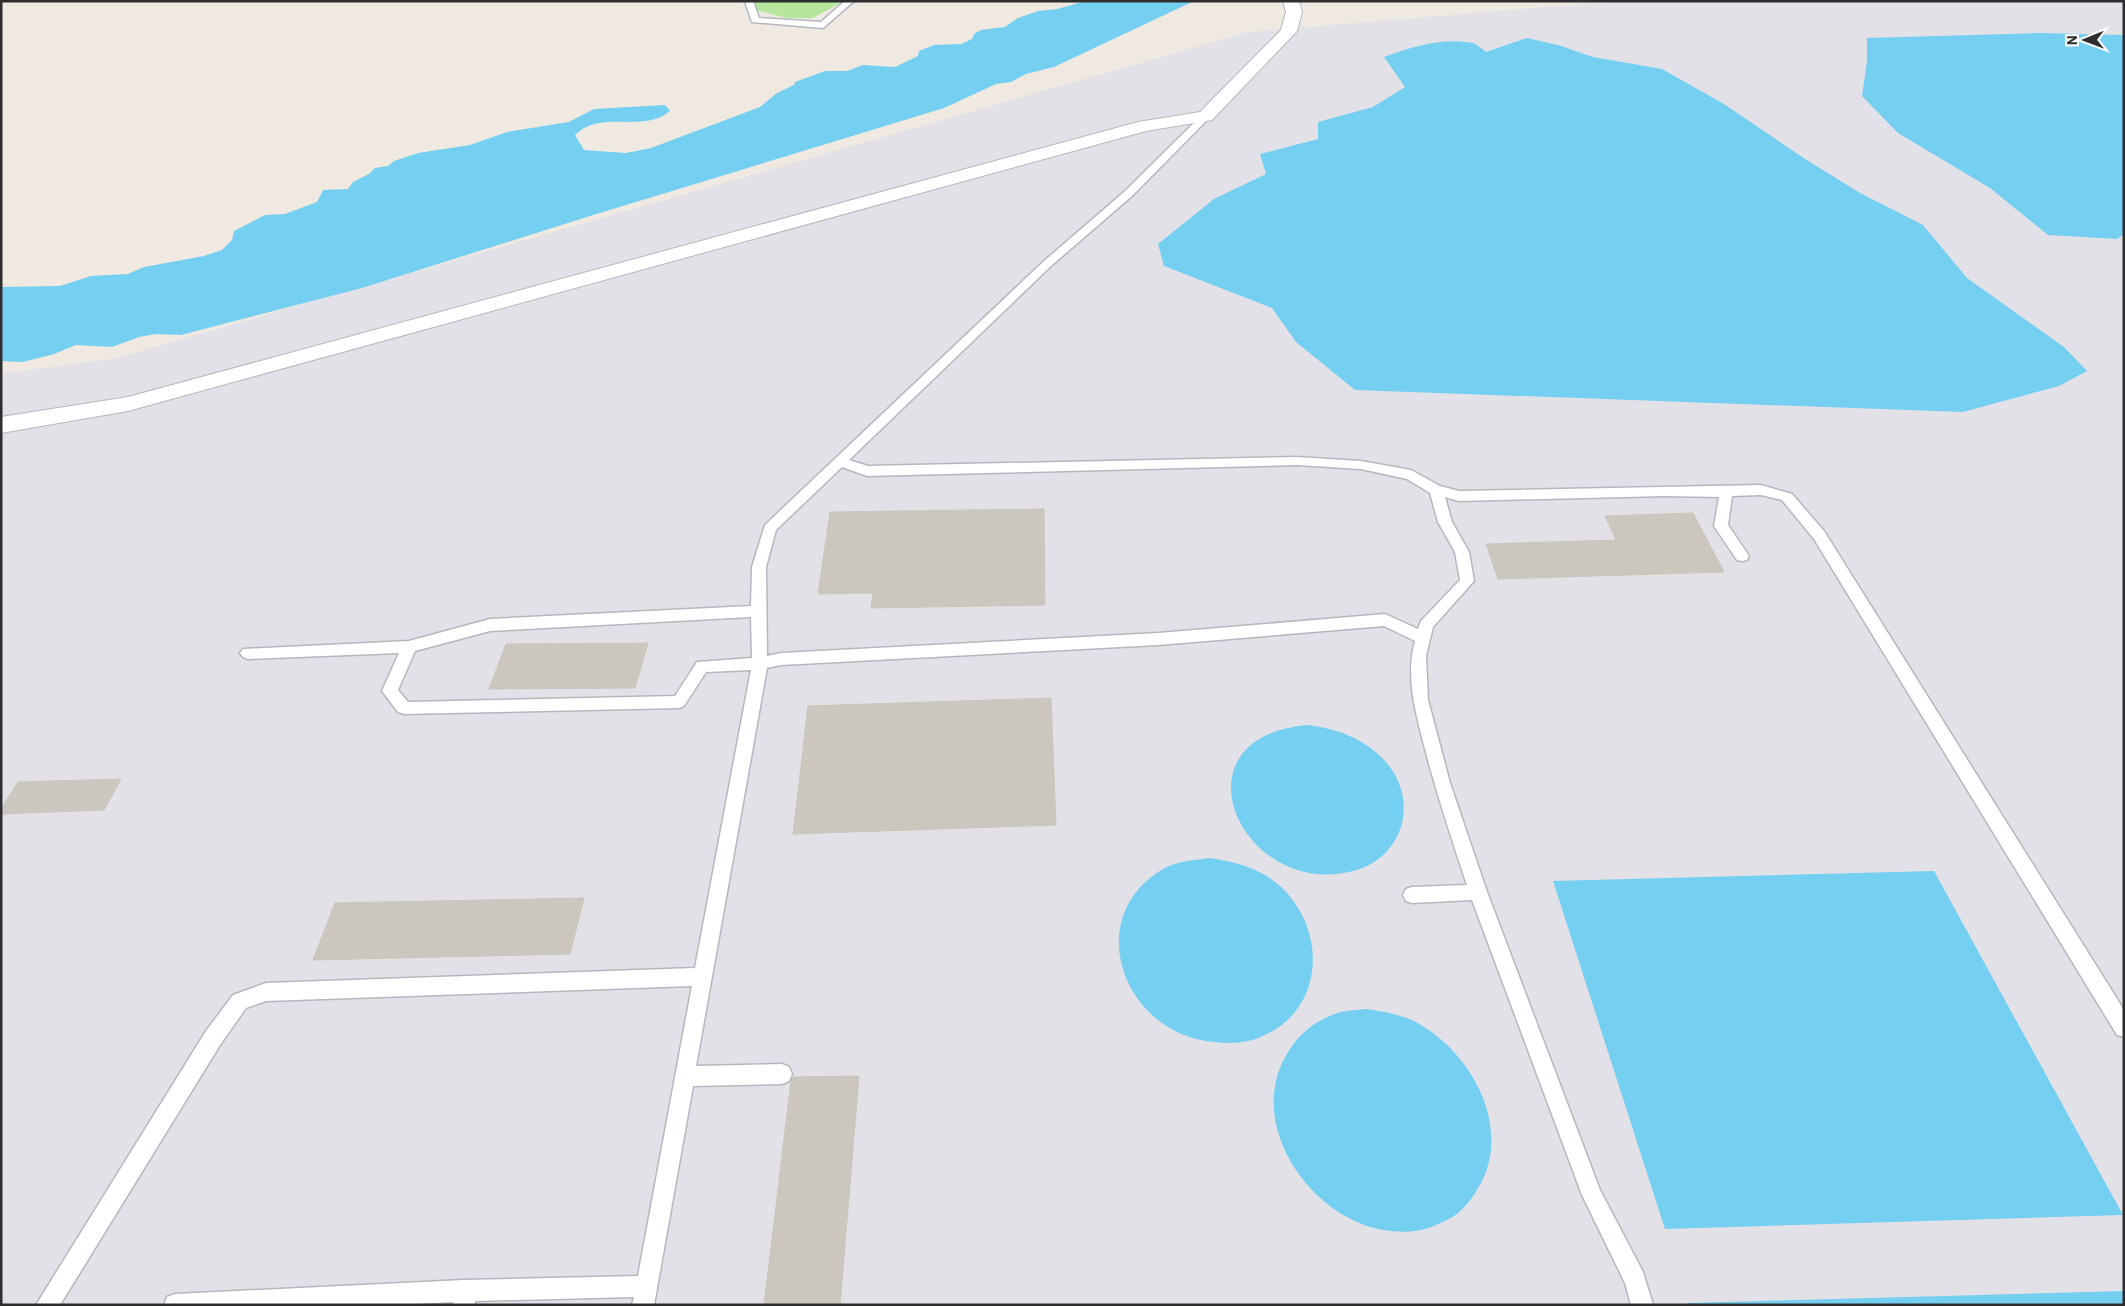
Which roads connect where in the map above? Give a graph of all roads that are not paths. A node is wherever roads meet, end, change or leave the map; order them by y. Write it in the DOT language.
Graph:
graph roads {
  1 [pos="749,1"];
  2 [pos="850,1"];
  3 [pos="1291,1"];
  4 [pos="1206,116"];
  5 [pos="1,425"];
  6 [pos="840,462"];
  7 [pos="1436,490"];
  8 [pos="1726,492"];
  9 [pos="1742,556"];
  10 [pos="758,612"];
  11 [pos="1423,638"];
  12 [pos="409,647"];
  13 [pos="248,653"];
  14 [pos="760,664"];
  15 [pos="1478,892"];
  16 [pos="1412,895"];
  17 [pos="704,976"];
  18 [pos="2124,1028"];
  19 [pos="782,1074"];
  20 [pos="686,1076"];
  21 [pos="645,1295"];
  22 [pos="464,1298"];
  23 [pos="47,1305"];
  24 [pos="175,1305"];
  25 [pos="1642,1305"];
  1 -- 2 [label="lane"];
  3 -- 4 [label="street"];
  4 -- 5 [label="street"];
  4 -- 6 [label="lane"];
  6 -- 7 [label="lane"];
  6 -- 10 [label="lane"];
  7 -- 8 [label="lane"];
  7 -- 11 [label="lane"];
  8 -- 9 [label="lane"];
  8 -- 18 [label="lane"];
  10 -- 12 [label="lane"];
  10 -- 14 [label="lane"];
  11 -- 14 [label="lane"];
  11 -- 15 [label="lane"];
  12 -- 13 [label="lane"];
  12 -- 14 [label="lane"];
  14 -- 17 [label="lane"];
  15 -- 16 [label="lane"];
  15 -- 25 [label="lane"];
  17 -- 20 [label="lane"];
  17 -- 23 [label="lane"];
  19 -- 20 [label="lane"];
  20 -- 21 [label="lane"];
  21 -- 22 [label="lane"];
  22 -- 24 [label="lane"];
}
